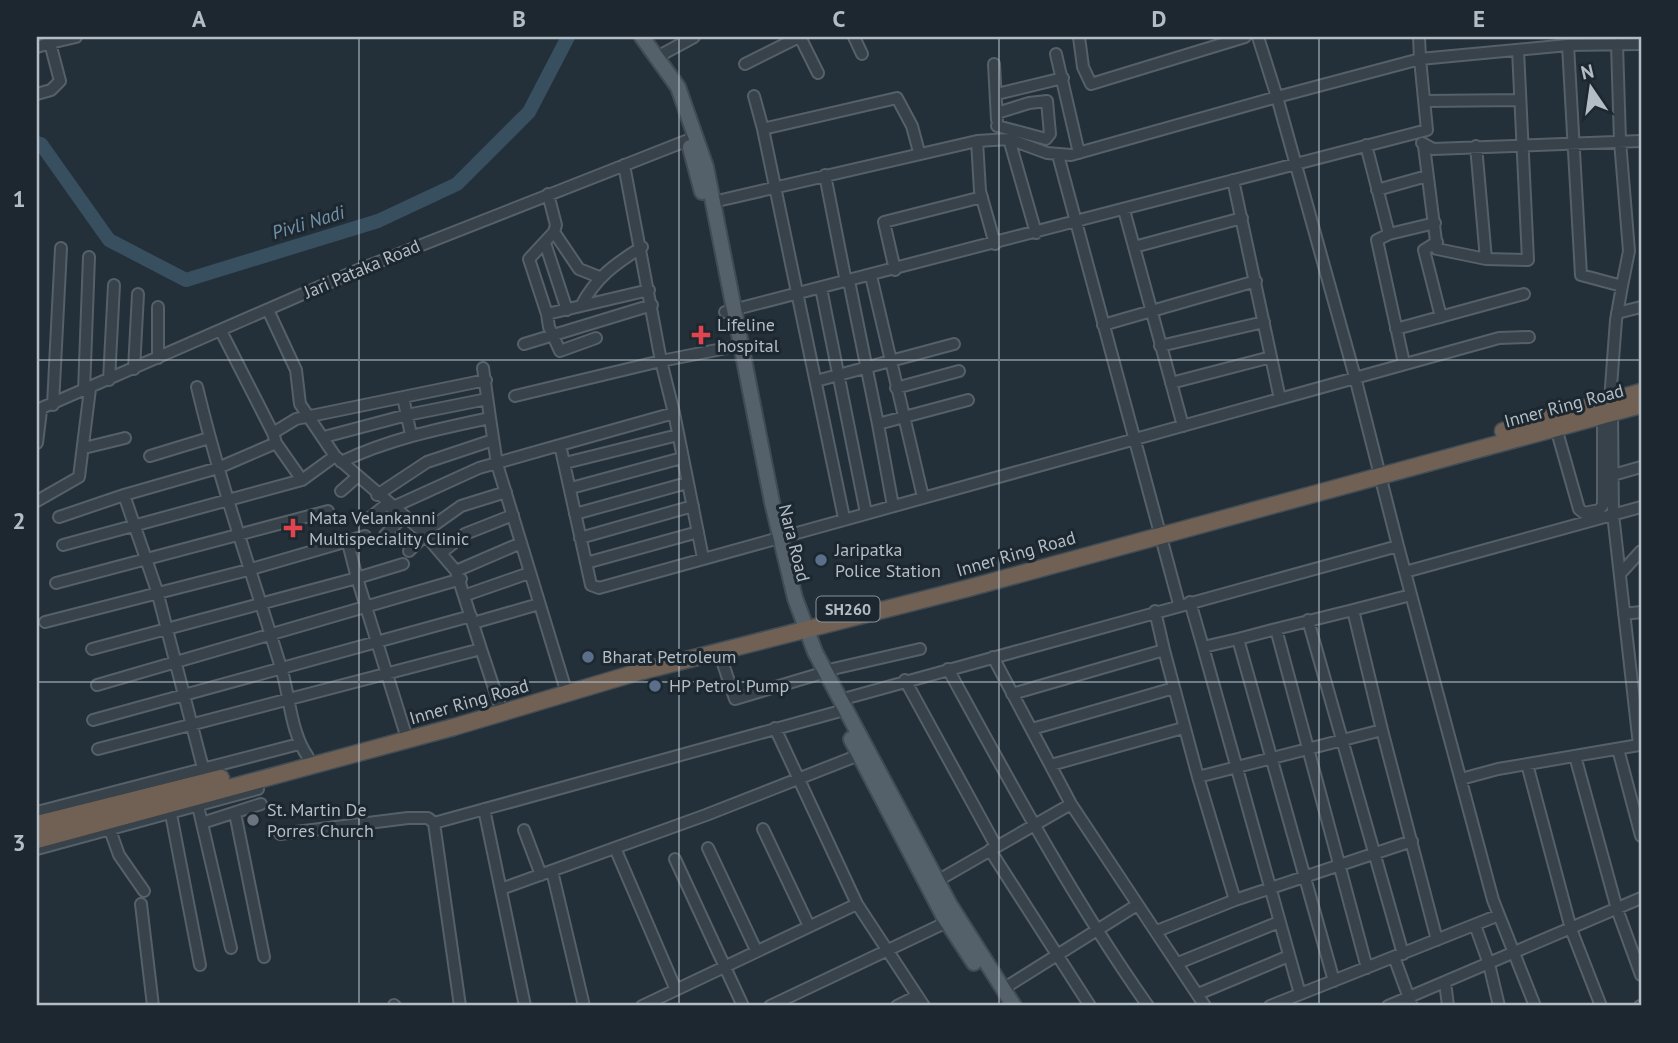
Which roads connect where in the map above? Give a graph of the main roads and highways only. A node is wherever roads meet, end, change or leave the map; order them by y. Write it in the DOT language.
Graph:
graph roads {
  1 [pos="642,37"];
  2 [pos="691,134"];
  3 [pos="730,311"];
  4 [pos="1641,392"];
  5 [pos="1641,405"];
  6 [pos="1608,410"];
  7 [pos="1379,469"];
  8 [pos="776,538"];
  9 [pos="802,626"];
  10 [pos="838,706"];
  11 [pos="86,819"];
  12 [pos="37,824"];
  13 [pos="37,840"];
  14 [pos="1004,1006"];
  15 [pos="1014,1006"];
  1 -- 2 [label="main road, Nara Road"];
  2 -- 3 [label="main road, Nara Road"];
  2 -- 3 [label="main road, Nara Road"];
  3 -- 8 [label="main road, Nara Road"];
  3 -- 8 [label="main road, Nara Road"];
  4 -- 6 [label="highway, Inner Ring Road"];
  5 -- 6 [label="highway, Inner Ring Road"];
  6 -- 7 [label="highway, Inner Ring Road"];
  6 -- 7 [label="highway, Inner Ring Road"];
  7 -- 9 [label="highway, Inner Ring Road"];
  8 -- 9 [label="main road, Nara Road"];
  9 -- 10 [label="main road, Nara Road"];
  9 -- 11 [label="highway, Inner Ring Road"];
  9 -- 11 [label="highway, Inner Ring Road / SH260"];
  10 -- 14 [label="main road, Nara Road"];
  10 -- 15 [label="main road, Nara Road"];
  11 -- 12 [label="highway, Inner Ring Road / SH260"];
  11 -- 13 [label="highway, Inner Ring Road / SH260"];
}
